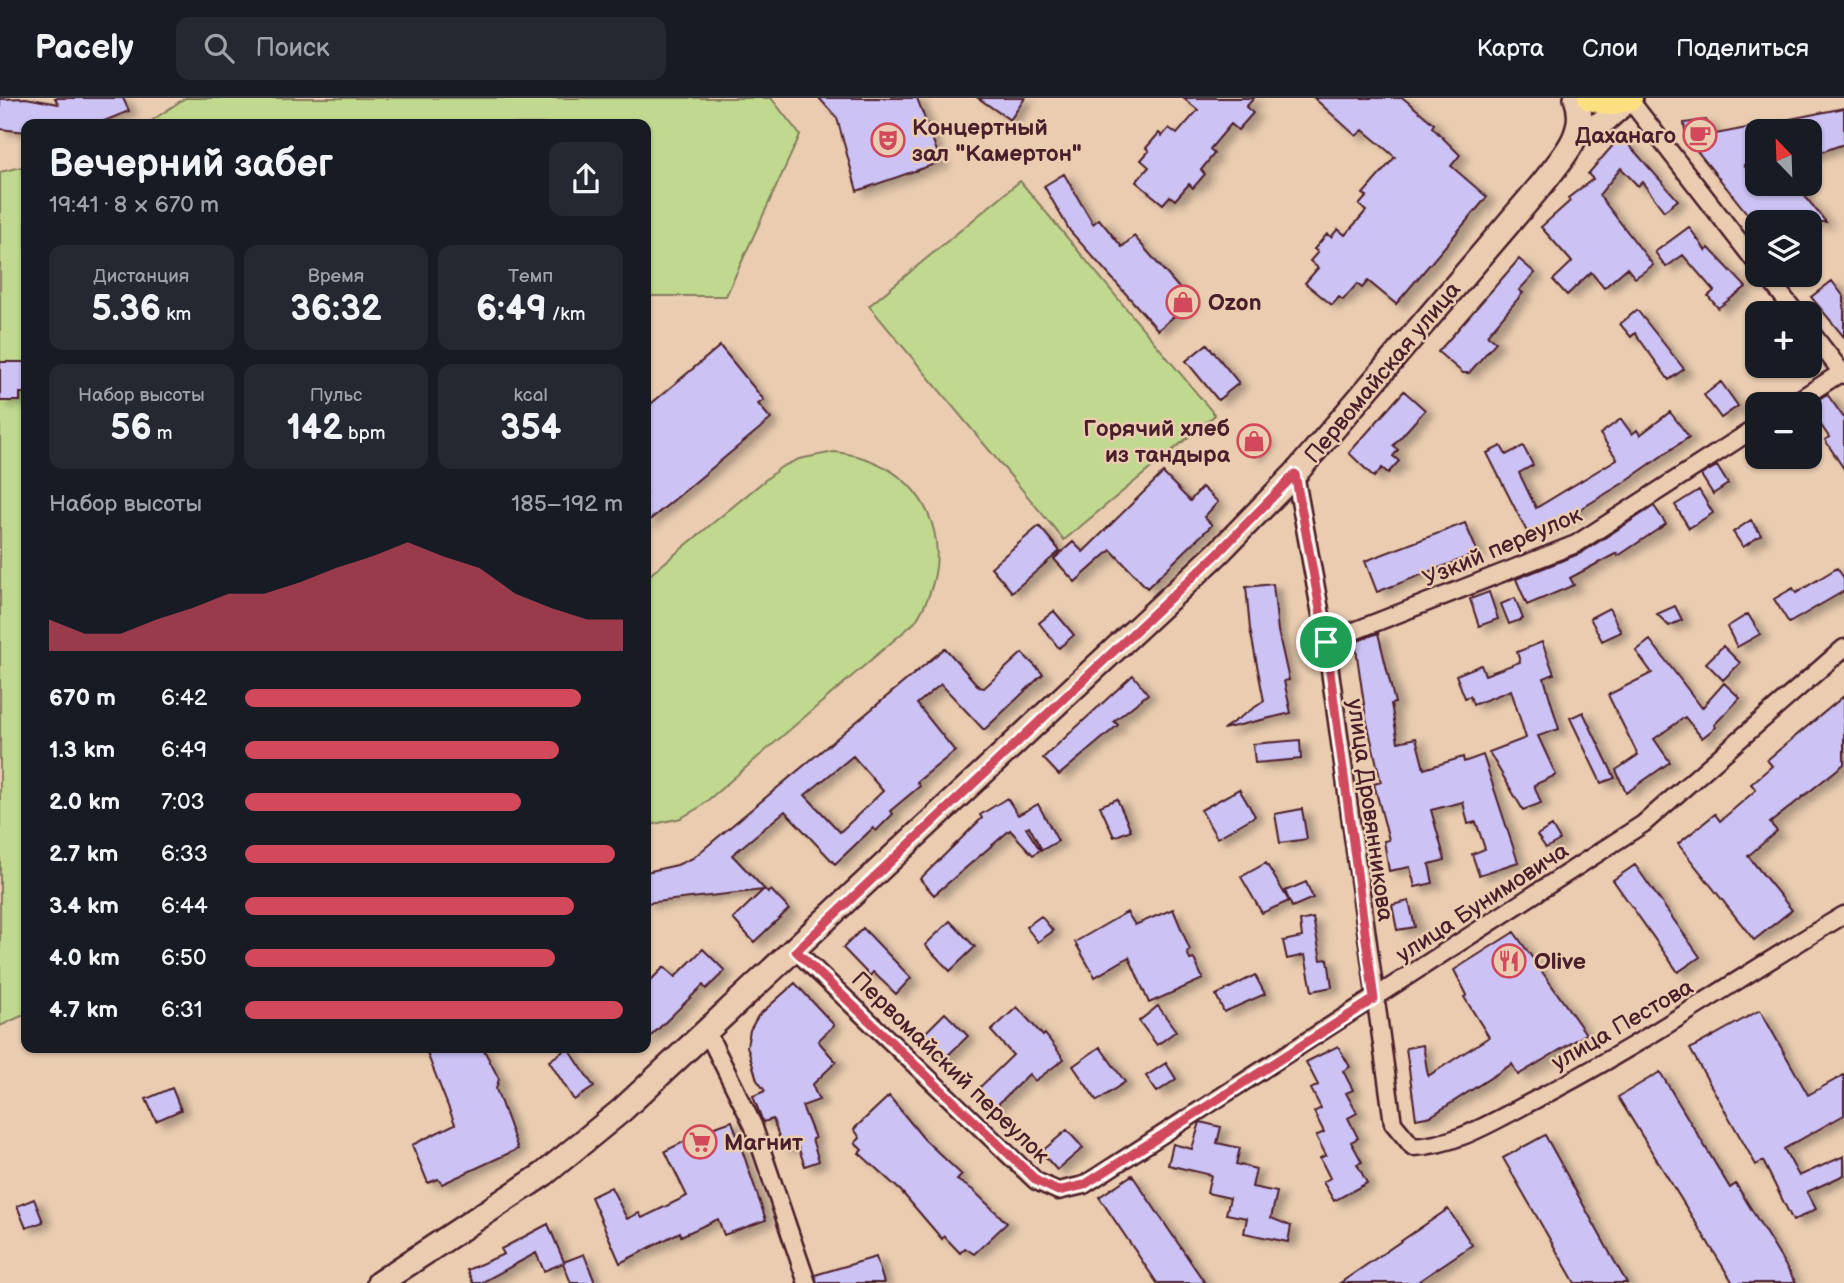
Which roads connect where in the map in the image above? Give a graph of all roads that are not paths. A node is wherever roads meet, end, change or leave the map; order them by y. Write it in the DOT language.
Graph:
graph roads {
  1 [pos="1576,98"];
  2 [pos="1590,98"];
  3 [pos="1629,99"];
  4 [pos="1578,134"];
  5 [pos="1745,249"];
  6 [pos="1775,287"];
  7 [pos="1787,301"];
  8 [pos="1822,347"];
  9 [pos="1843,374"];
  10 [pos="1812,392"];
  11 [pos="1745,435"];
  12 [pos="1295,474"];
  13 [pos="1326,642"];
  14 [pos="1844,648"];
  15 [pos="1844,915"];
  16 [pos="796,951"];
  17 [pos="1374,999"];
  18 [pos="707,1032"];
  19 [pos="1413,1147"];
  20 [pos="1084,1185"];
  21 [pos="379,1283"];
  22 [pos="807,1283"];
  1 -- 4 [label="street"];
  2 -- 3 [label="main road"];
  3 -- 4 [label="street, Первомайская улица"];
  3 -- 5 [label="street"];
  4 -- 12 [label="street, Первомайская улица"];
  6 -- 7 [label="street"];
  8 -- 9 [label="street"];
  9 -- 10 [label="street"];
  11 -- 13 [label="street, Узкий переулок"];
  12 -- 13 [label="street, улица Дровянникова"];
  12 -- 16 [label="street, Первомайская улица"];
  13 -- 17 [label="street, улица Дровянникова"];
  14 -- 17 [label="street, улица Бунимовича"];
  15 -- 19 [label="street, улица Пестова"];
  16 -- 18 [label="street, Первомайская улица"];
  16 -- 20 [label="street, Первомайский переулок"];
  17 -- 19 [label="street, улица Дровянникова"];
  17 -- 20 [label="street, улица Бунимовича"];
  18 -- 21 [label="street, Первомайская улица"];
  18 -- 22 [label="street"];
}
